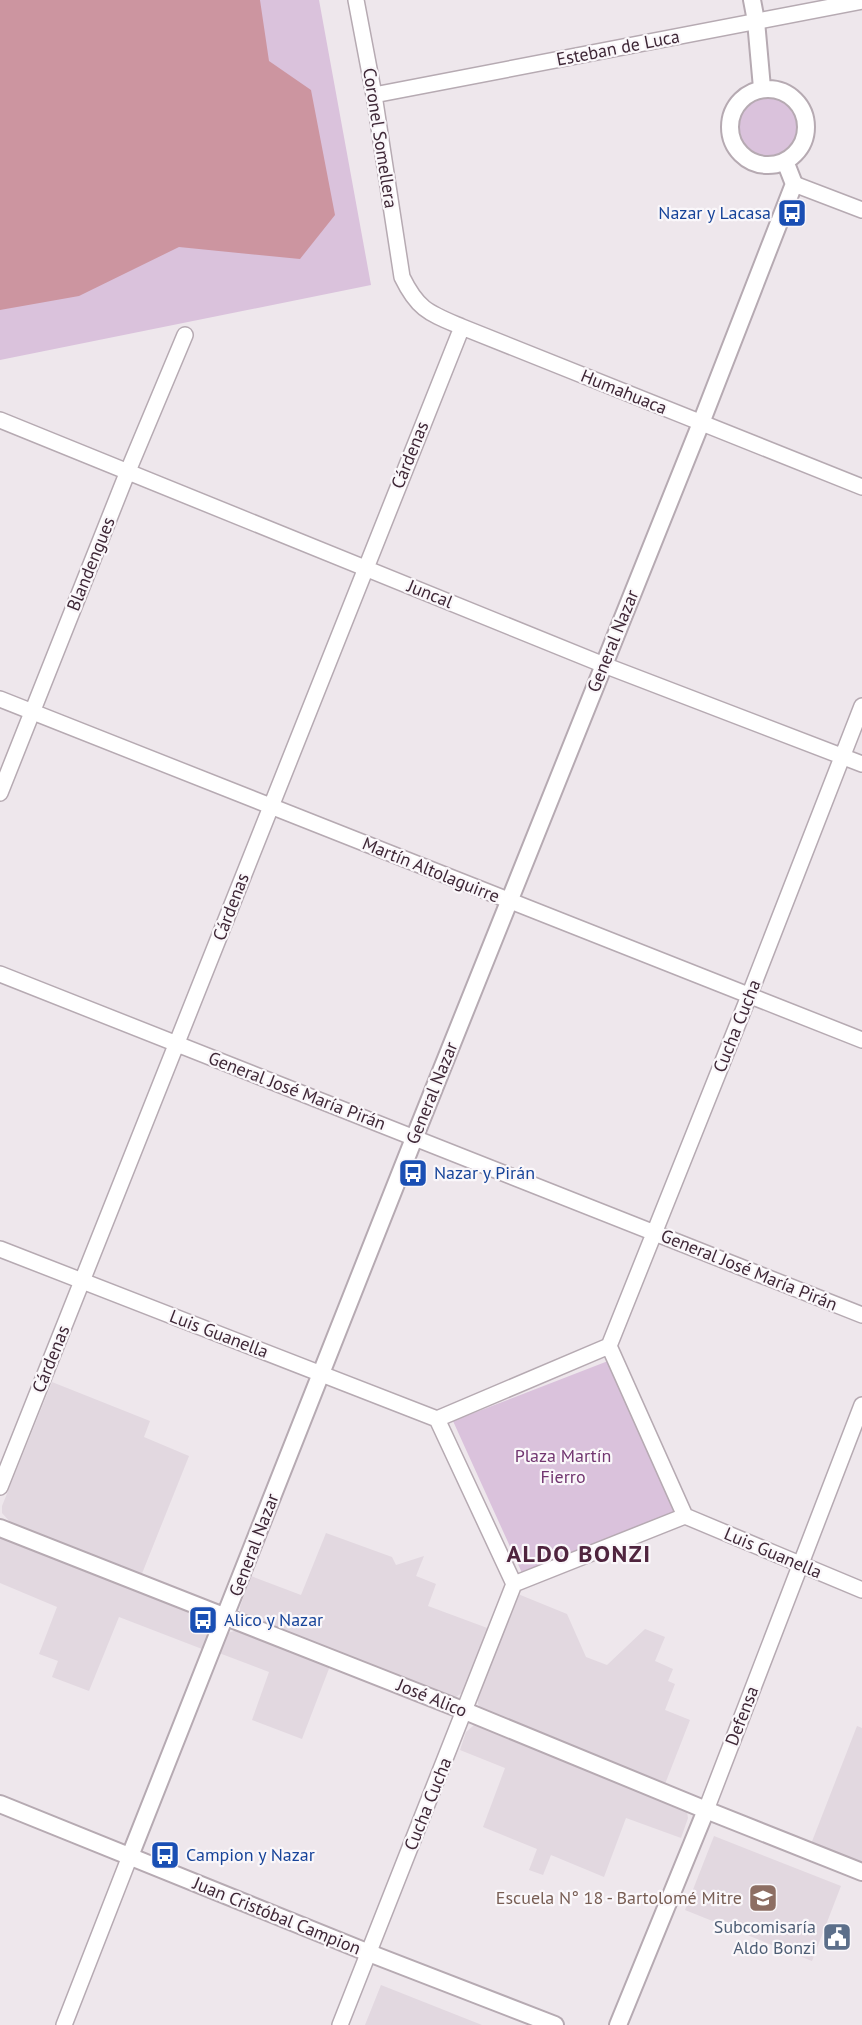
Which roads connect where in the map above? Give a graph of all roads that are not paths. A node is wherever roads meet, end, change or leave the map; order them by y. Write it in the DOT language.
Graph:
graph roads {
  1 [pos="356,0"];
  2 [pos="752,0"];
  3 [pos="862,1"];
  4 [pos="756,21"];
  5 [pos="762,88"];
  6 [pos="374,94"];
  7 [pos="786,161"];
  8 [pos="794,184"];
  9 [pos="862,210"];
  10 [pos="402,277"];
  11 [pos="462,327"];
  12 [pos="185,335"];
  13 [pos="0,420"];
  14 [pos="701,423"];
  15 [pos="128,471"];
  16 [pos="862,487"];
  17 [pos="365,568"];
  18 [pos="604,665"];
  19 [pos="0,699"];
  20 [pos="862,705"];
  21 [pos="32,712"];
  22 [pos="843,756"];
  23 [pos="862,764"];
  24 [pos="0,793"];
  25 [pos="270,805"];
  26 [pos="509,901"];
  27 [pos="0,974"];
  28 [pos="749,996"];
  29 [pos="862,1040"];
  30 [pos="178,1044"];
  31 [pos="415,1136"];
  32 [pos="655,1233"];
  33 [pos="0,1249"];
  34 [pos="82,1281"];
  35 [pos="862,1315"];
  36 [pos="609,1346"];
  37 [pos="321,1373"];
  38 [pos="862,1405"];
  39 [pos="437,1419"];
  40 [pos="0,1487"];
  41 [pos="685,1516"];
  42 [pos="0,1528"];
  43 [pos="800,1565"];
  44 [pos="514,1584"];
  45 [pos="862,1590"];
  46 [pos="225,1617"];
  47 [pos="465,1711"];
  48 [pos="0,1804"];
  49 [pos="706,1810"];
  50 [pos="130,1856"];
  51 [pos="862,1872"];
  52 [pos="369,1953"];
  53 [pos="64,2025"];
  54 [pos="340,2025"];
  55 [pos="555,2025"];
  56 [pos="618,2025"];
  1 -- 6 [label="street, Coronel Somellera"];
  2 -- 4 [label="street"];
  3 -- 4 [label="street, Esteban de Luca"];
  4 -- 5 [label="street"];
  4 -- 6 [label="street, Esteban de Luca"];
  5 -- 7 [label="street"];
  5 -- 7 [label="street"];
  6 -- 10 [label="street, Coronel Somellera"];
  7 -- 8 [label="street"];
  8 -- 9 [label="street"];
  8 -- 14 [label="street, General Nazar"];
  10 -- 11 [label="street, Humahuaca"];
  11 -- 14 [label="street, Humahuaca"];
  11 -- 17 [label="street, Cárdenas"];
  12 -- 15 [label="street, Blandengues"];
  13 -- 15 [label="street, Juncal"];
  14 -- 16 [label="street, Humahuaca"];
  14 -- 18 [label="street, General Nazar"];
  15 -- 17 [label="street, Juncal"];
  15 -- 21 [label="street, Blandengues"];
  17 -- 18 [label="street, Juncal"];
  17 -- 25 [label="street, Cárdenas"];
  18 -- 22 [label="street, Juncal"];
  18 -- 26 [label="street, General Nazar"];
  19 -- 21 [label="street, Martín Altolaguirre"];
  20 -- 22 [label="street, Cucha Cucha"];
  21 -- 24 [label="street, Blandengues"];
  21 -- 25 [label="street, Martín Altolaguirre"];
  22 -- 23 [label="street, Juncal"];
  22 -- 28 [label="street, Cucha Cucha"];
  25 -- 26 [label="street, Martín Altolaguirre"];
  25 -- 30 [label="street, Cárdenas"];
  26 -- 28 [label="street, Martín Altolaguirre"];
  26 -- 31 [label="street, General Nazar"];
  27 -- 30 [label="street, General José María Pirán"];
  28 -- 29 [label="street, Martín Altolaguirre"];
  28 -- 32 [label="street, Cucha Cucha"];
  30 -- 31 [label="street, General José María Pirán"];
  30 -- 34 [label="street, Cárdenas"];
  31 -- 32 [label="street, General José María Pirán"];
  31 -- 37 [label="street, General Nazar"];
  32 -- 35 [label="street, General José María Pirán"];
  32 -- 36 [label="street, Cucha Cucha"];
  33 -- 34 [label="street, Luis Guanella"];
  34 -- 37 [label="street, Luis Guanella"];
  34 -- 40 [label="street, Cárdenas"];
  36 -- 39 [label="street"];
  36 -- 41 [label="street"];
  37 -- 39 [label="street, Luis Guanella"];
  37 -- 46 [label="street, General Nazar"];
  38 -- 43 [label="street, Defensa"];
  39 -- 44 [label="street"];
  41 -- 43 [label="street, Luis Guanella"];
  41 -- 44 [label="street"];
  42 -- 46 [label="street, José Alico"];
  43 -- 45 [label="street, Luis Guanella"];
  43 -- 49 [label="street, Defensa"];
  44 -- 47 [label="street, Cucha Cucha"];
  46 -- 47 [label="street, José Alico"];
  46 -- 50 [label="street, General Nazar"];
  47 -- 49 [label="street, José Alico"];
  47 -- 52 [label="street, Cucha Cucha"];
  48 -- 50 [label="street, Juan Cristóbal Campion"];
  49 -- 51 [label="street, José Alico"];
  49 -- 56 [label="street, Defensa"];
  50 -- 52 [label="street, Juan Cristóbal Campion"];
  50 -- 53 [label="street, General Nazar"];
  52 -- 54 [label="street, Cucha Cucha"];
  52 -- 55 [label="street, Juan Cristóbal Campion"];
}
